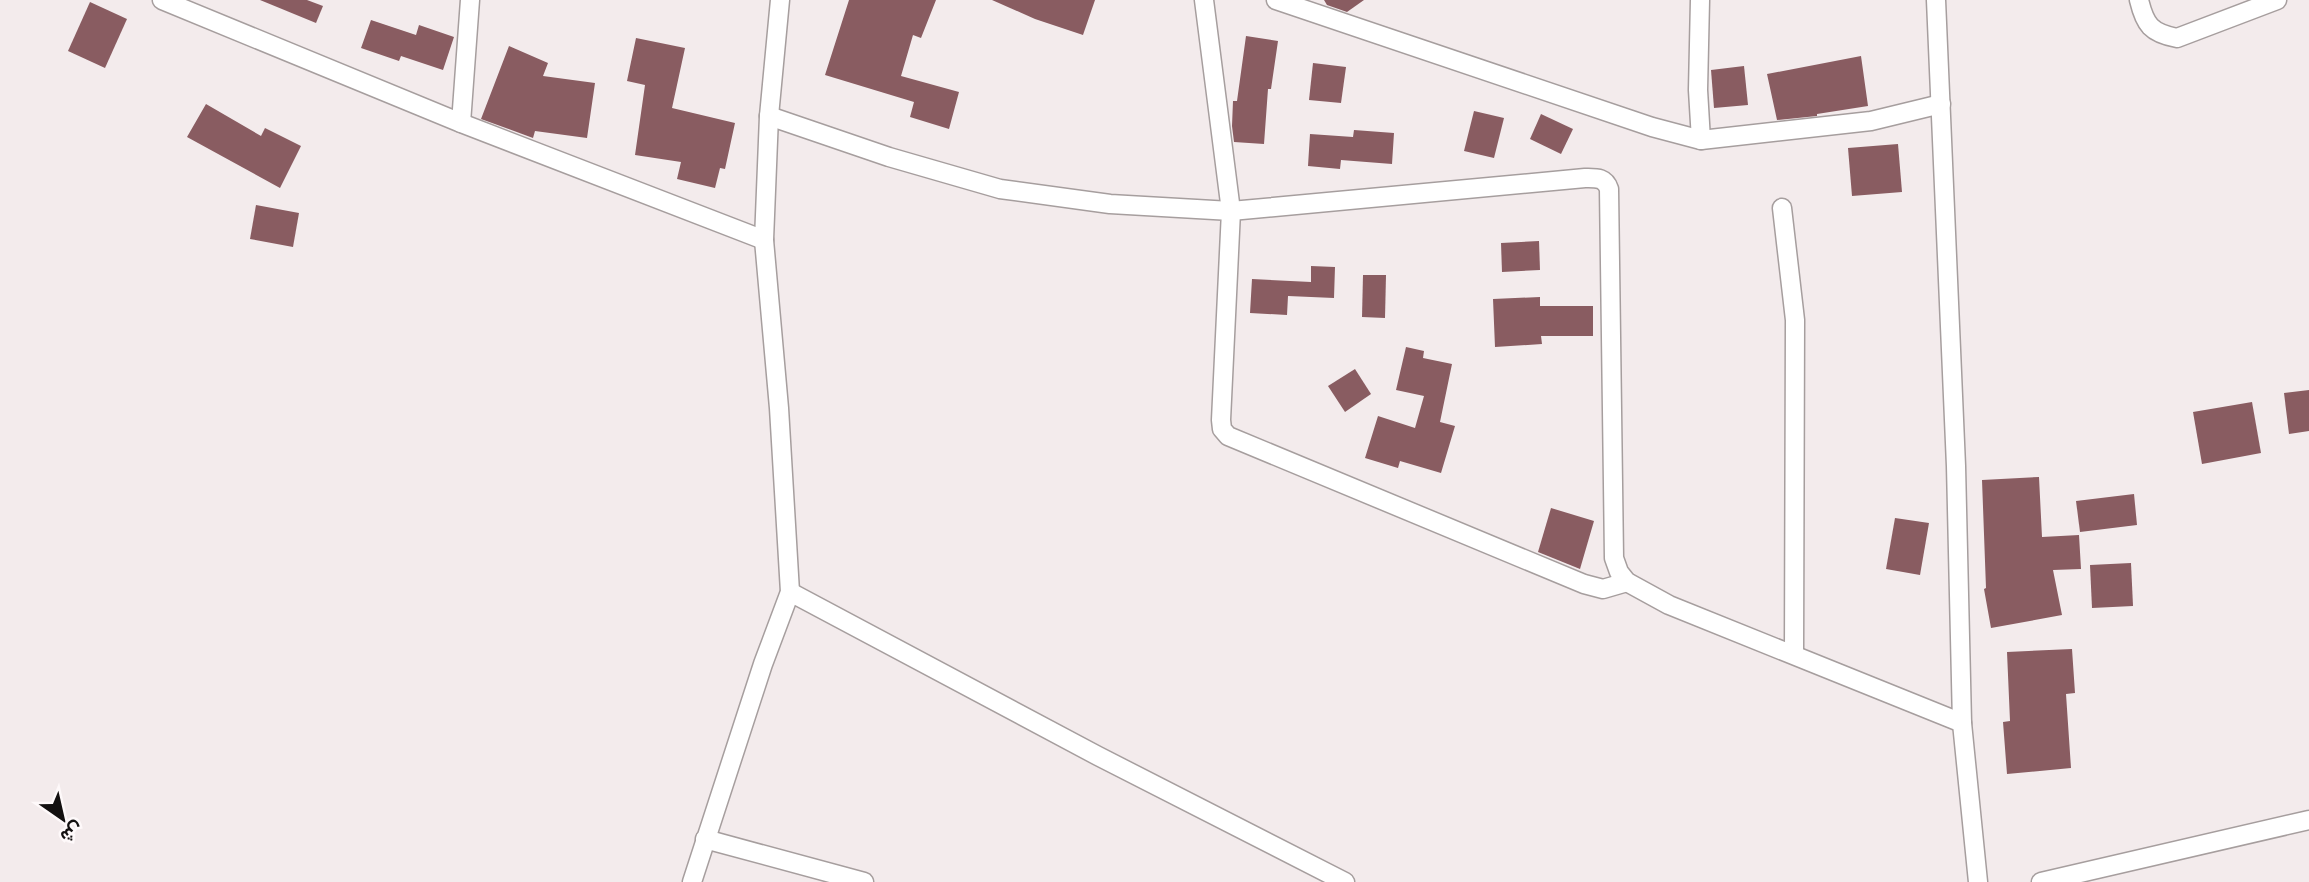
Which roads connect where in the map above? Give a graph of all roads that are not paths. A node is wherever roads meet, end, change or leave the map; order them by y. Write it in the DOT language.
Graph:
graph roads {
  1 [pos="162,0"];
  2 [pos="470,0"];
  3 [pos="780,0"];
  4 [pos="1204,0"];
  5 [pos="1276,0"];
  6 [pos="1700,0"];
  7 [pos="1936,0"];
  8 [pos="2139,0"];
  9 [pos="2277,0"];
  10 [pos="1941,103"];
  11 [pos="769,116"];
  12 [pos="461,123"];
  13 [pos="1702,140"];
  14 [pos="1782,208"];
  15 [pos="1231,211"];
  16 [pos="764,240"];
  17 [pos="1627,582"];
  18 [pos="790,592"];
  19 [pos="1794,653"];
  20 [pos="1962,723"];
  21 [pos="2309,820"];
  22 [pos="705,839"];
  23 [pos="692,882"];
  24 [pos="864,882"];
  25 [pos="1345,882"];
  26 [pos="1978,882"];
  27 [pos="2041,882"];
  1 -- 12 [label="street"];
  2 -- 12 [label="street"];
  3 -- 11 [label="street"];
  4 -- 15 [label="street"];
  5 -- 13 [label="street"];
  6 -- 13 [label="street"];
  7 -- 10 [label="street"];
  8 -- 9 [label="street"];
  10 -- 13 [label="street"];
  10 -- 20 [label="street"];
  11 -- 15 [label="street"];
  11 -- 16 [label="street"];
  12 -- 16 [label="street"];
  14 -- 19 [label="street"];
  15 -- 17 [label="street"];
  15 -- 17 [label="street"];
  16 -- 18 [label="street"];
  17 -- 19 [label="street"];
  18 -- 22 [label="street"];
  18 -- 25 [label="street"];
  19 -- 20 [label="street"];
  20 -- 26 [label="street"];
  21 -- 27 [label="street"];
  22 -- 23 [label="street"];
  22 -- 24 [label="street"];
}
